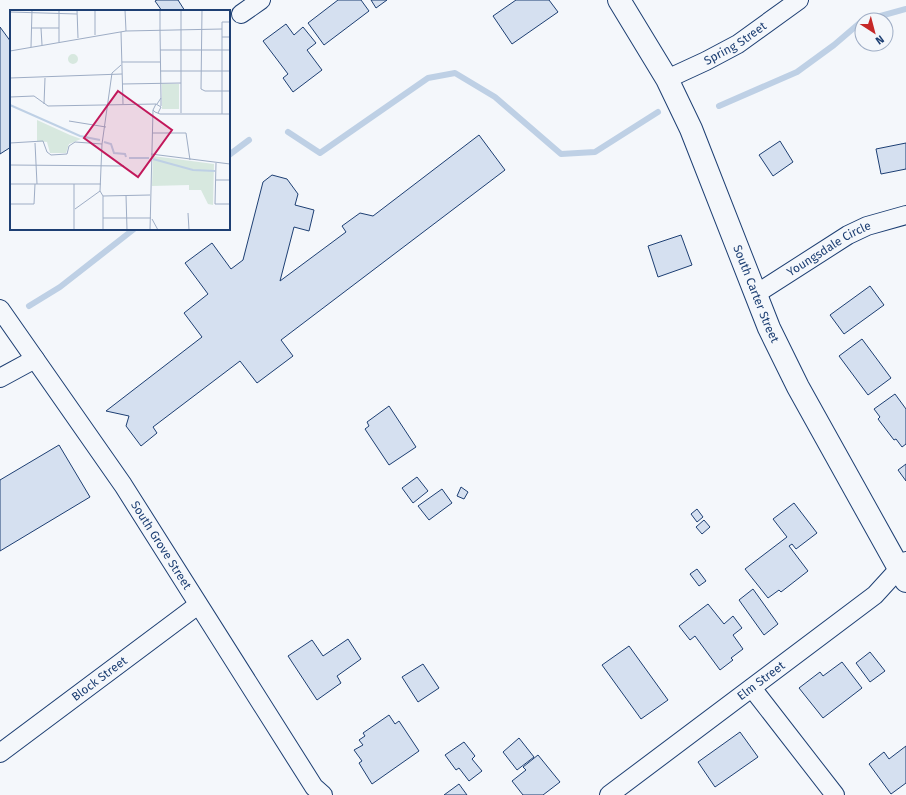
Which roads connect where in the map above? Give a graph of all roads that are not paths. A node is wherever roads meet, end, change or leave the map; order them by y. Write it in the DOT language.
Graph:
graph roads {
  1 [pos="261,0"];
  2 [pos="619,0"];
  3 [pos="799,0"];
  4 [pos="241,14"];
  5 [pos="667,79"];
  6 [pos="906,215"];
  7 [pos="756,294"];
  8 [pos="0,309"];
  9 [pos="35,359"];
  10 [pos="0,378"];
  11 [pos="904,570"];
  12 [pos="198,605"];
  13 [pos="752,688"];
  14 [pos="0,753"];
  15 [pos="317,792"];
  16 [pos="609,795"];
  17 [pos="835,795"];
  1 -- 4 [label="street"];
  2 -- 5 [label="street, South Carter Street"];
  3 -- 5 [label="street, Spring Street"];
  5 -- 7 [label="street, South Carter Street"];
  6 -- 7 [label="street, Youngsdale Circle"];
  7 -- 11 [label="street, South Carter Street"];
  8 -- 9 [label="street, South Grove Street"];
  9 -- 10 [label="street"];
  9 -- 12 [label="street, South Grove Street"];
  11 -- 13 [label="street, Elm Street"];
  12 -- 14 [label="street, Block Street"];
  12 -- 15 [label="street, South Grove Street"];
  13 -- 16 [label="street, Elm Street"];
  13 -- 17 [label="street"];
}
